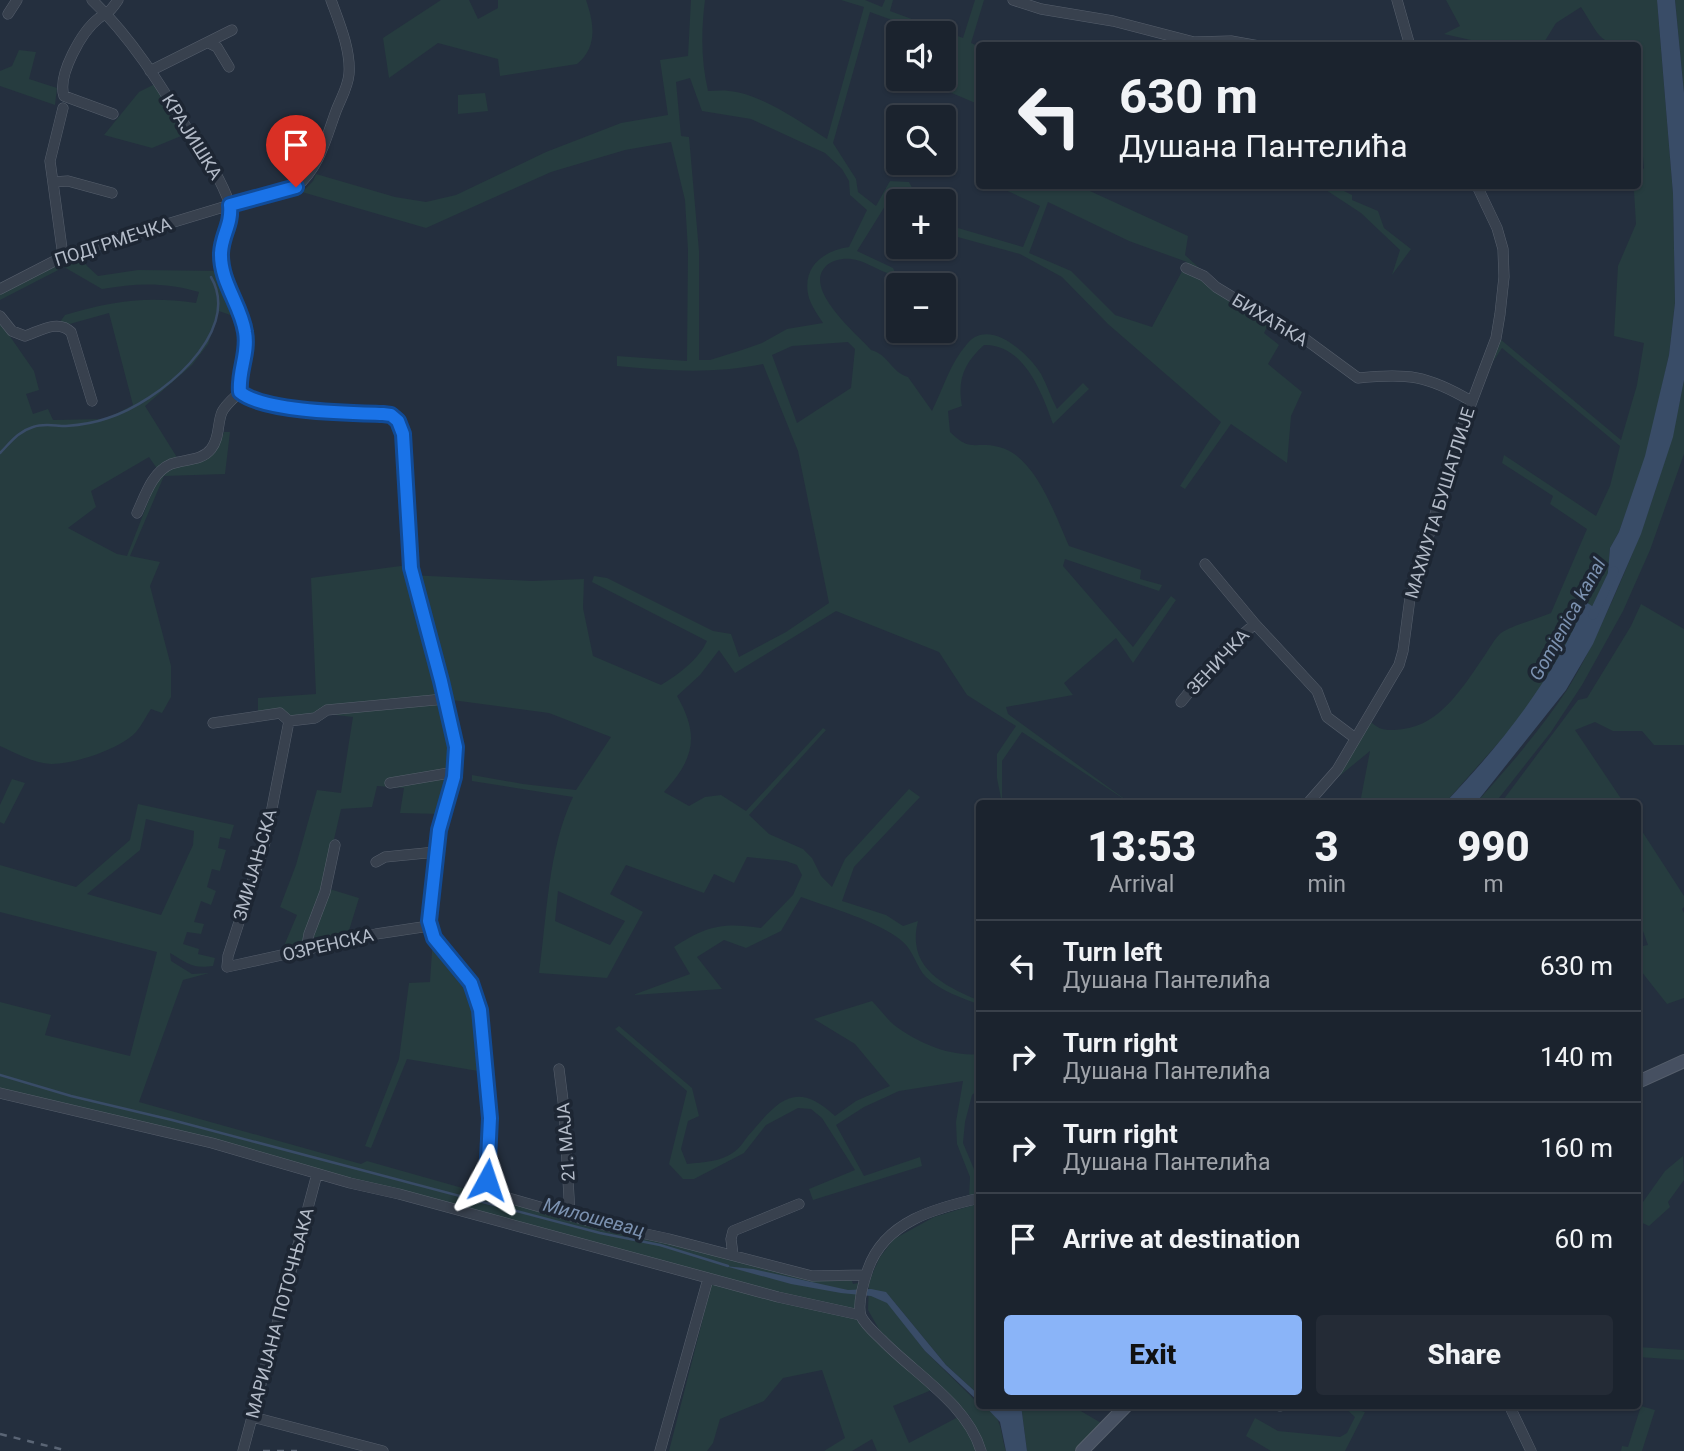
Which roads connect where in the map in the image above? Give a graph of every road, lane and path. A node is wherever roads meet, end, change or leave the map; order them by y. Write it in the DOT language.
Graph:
graph roads {
  1 [pos="17,0"];
  2 [pos="92,0"];
  3 [pos="118,0"];
  4 [pos="331,0"];
  5 [pos="1013,0"];
  6 [pos="1397,0"];
  7 [pos="8,14"];
  8 [pos="107,15"];
  9 [pos="232,30"];
  10 [pos="1237,42"];
  11 [pos="1409,42"];
  12 [pos="209,43"];
  13 [pos="229,67"];
  14 [pos="150,71"];
  15 [pos="63,108"];
  16 [pos="113,114"];
  17 [pos="53,182"];
  18 [pos="1478,189"];
  19 [pos="112,193"];
  20 [pos="230,205"];
  21 [pos="63,256"];
  22 [pos="1186,268"];
  23 [pos="0,288"];
  24 [pos="0,316"];
  25 [pos="240,392"];
  26 [pos="92,401"];
  27 [pos="1471,401"];
  28 [pos="137,513"];
  29 [pos="1205,565"];
  30 [pos="1255,624"];
  31 [pos="445,699"];
  32 [pos="1181,702"];
  33 [pos="289,721"];
  34 [pos="212,723"];
  35 [pos="1355,738"];
  36 [pos="455,772"];
  37 [pos="390,783"];
  38 [pos="1311,800"];
  39 [pos="335,845"];
  40 [pos="436,852"];
  41 [pos="376,862"];
  42 [pos="429,926"];
  43 [pos="306,951"];
  44 [pos="227,967"];
  45 [pos="1684,1061"];
  46 [pos="559,1069"];
  47 [pos="1641,1081"];
  48 [pos="0,1093"];
  49 [pos="317,1174"];
  50 [pos="976,1199"];
  51 [pos="799,1204"];
  52 [pos="570,1215"];
  53 [pos="733,1255"];
  54 [pos="708,1279"];
  55 [pos="865,1279"];
  56 [pos="860,1310"];
  57 [pos="1122,1409"];
  58 [pos="1511,1409"];
  59 [pos="253,1417"];
  60 [pos="1086,1448"];
  61 [pos="243,1451"];
  62 [pos="383,1451"];
  63 [pos="660,1451"];
  64 [pos="981,1451"];
  65 [pos="1531,1451"];
  1 -- 7 [label="street"];
  2 -- 8 [label="street, КРАЈИШКА"];
  3 -- 8 [label="street"];
  4 -- 20 [label="street, ПОДГРМЕЧКА"];
  5 -- 10 [label="street"];
  6 -- 11 [label="street"];
  8 -- 14 [label="street, КРАЈИШКА"];
  8 -- 16 [label="street"];
  9 -- 12 [label="street"];
  12 -- 13 [label="street"];
  12 -- 14 [label="street"];
  14 -- 20 [label="street, КРАЈИШКА"];
  15 -- 17 [label="street"];
  17 -- 19 [label="street"];
  17 -- 21 [label="street"];
  18 -- 27 [label="street, МАХМУТА БУШАТЛИЈЕ"];
  20 -- 21 [label="street, ПОДГРМЕЧКА"];
  20 -- 25 [label="street"];
  21 -- 23 [label="street, ПОДГРМЕЧКА"];
  22 -- 27 [label="street, БИХАЋКА"];
  24 -- 26 [label="street"];
  25 -- 28 [label="street"];
  25 -- 31 [label="street"];
  27 -- 35 [label="street, МАХМУТА БУШАТЛИЈЕ"];
  29 -- 30 [label="street, ЗЕНИЧКА"];
  30 -- 32 [label="street, ЗЕНИЧКА"];
  30 -- 35 [label="street, ЗЕНИЧКА"];
  31 -- 33 [label="street"];
  31 -- 36 [label="street"];
  33 -- 34 [label="street"];
  33 -- 44 [label="street, ЗМИЈАЊСКА"];
  35 -- 38 [label="street, МАХМУТА БУШАТЛИЈЕ"];
  36 -- 37 [label="street"];
  36 -- 40 [label="street"];
  39 -- 43 [label="street"];
  40 -- 41 [label="street"];
  40 -- 42 [label="street"];
  42 -- 43 [label="street, ОЗРЕНСКА"];
  42 -- 52 [label="street"];
  43 -- 44 [label="street, ОЗРЕНСКА"];
  45 -- 47 [label="main road"];
  46 -- 52 [label="street, 21. МАЈА"];
  48 -- 49 [label="street"];
  49 -- 54 [label="street"];
  49 -- 59 [label="street, МАРИЈАНА ПОТОЧЊАКА"];
  50 -- 55 [label="street"];
  51 -- 53 [label="street"];
  52 -- 53 [label="street"];
  53 -- 55 [label="street"];
  54 -- 56 [label="street"];
  54 -- 63 [label="street"];
  55 -- 56 [label="street"];
  56 -- 64 [label="street"];
  57 -- 60 [label="main road"];
  58 -- 65 [label="street"];
  59 -- 61 [label="street, МАРИЈАНА ПОТОЧЊАКА"];
  59 -- 62 [label="street"];
}
